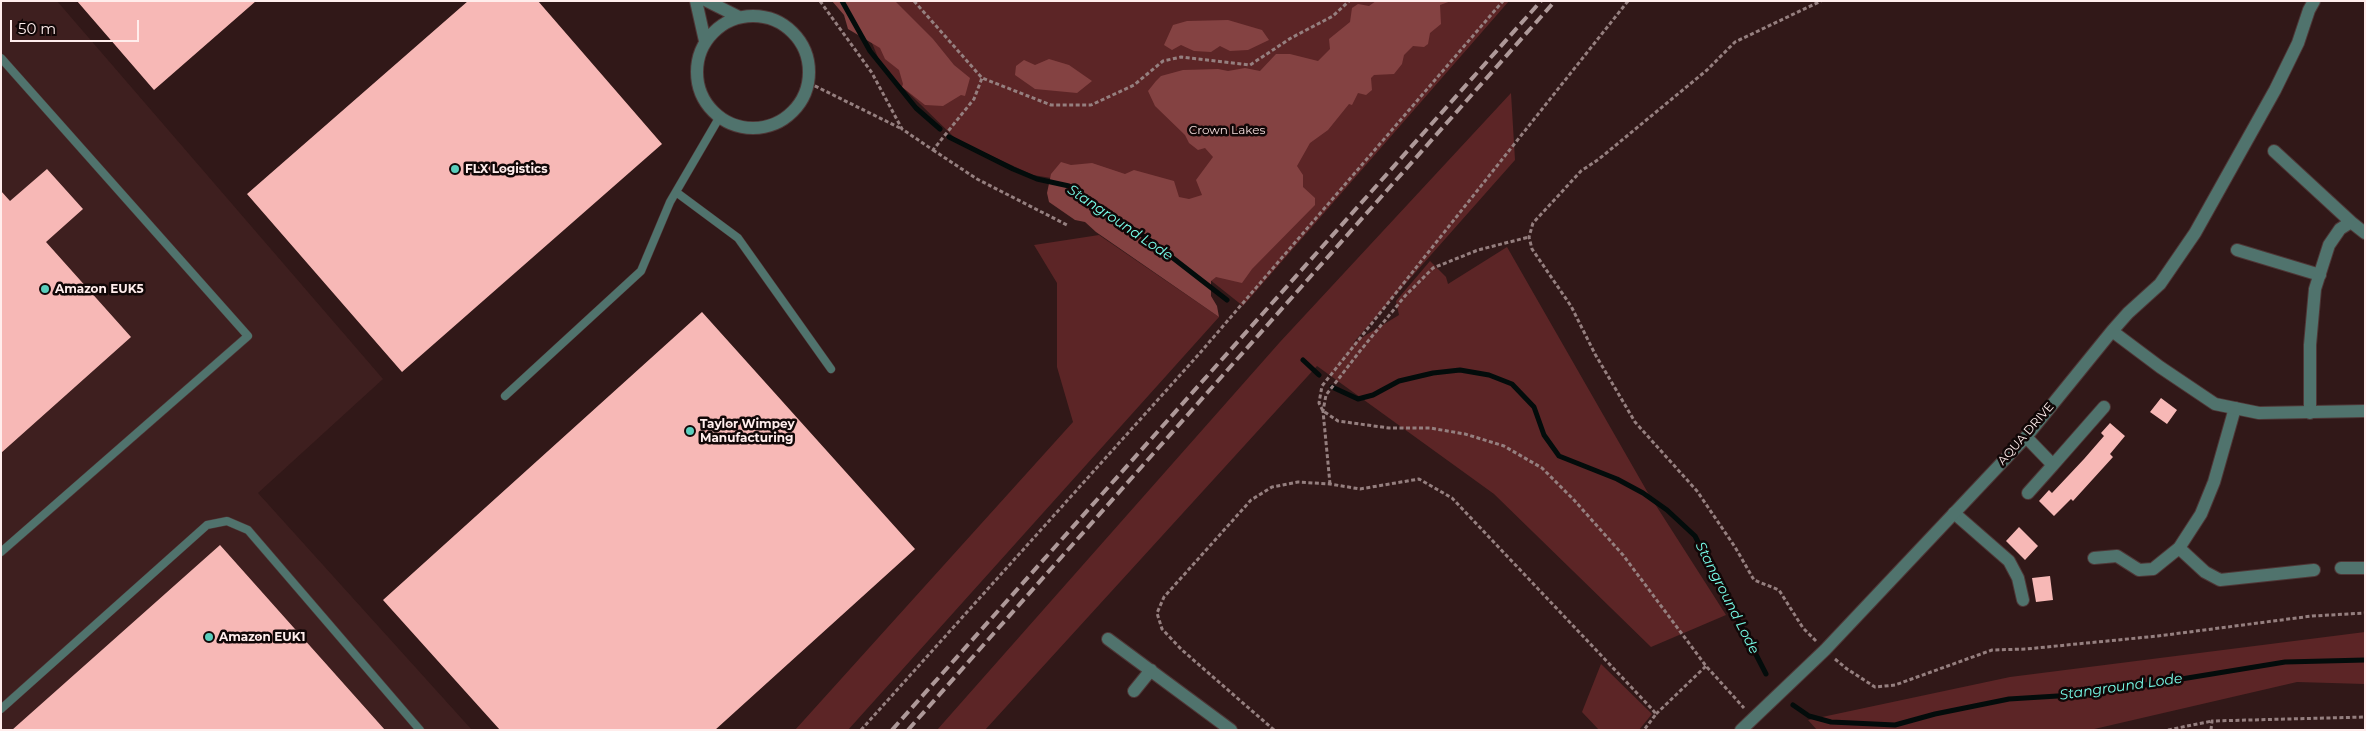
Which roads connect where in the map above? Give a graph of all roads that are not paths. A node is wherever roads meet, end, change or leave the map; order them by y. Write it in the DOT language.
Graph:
graph roads {
  1 [pos="696,1"];
  2 [pos="707,1"];
  3 [pos="2314,1"];
  4 [pos="739,17"];
  5 [pos="705,41"];
  6 [pos="1,58"];
  7 [pos="720,118"];
  8 [pos="2274,151"];
  9 [pos="676,192"];
  10 [pos="2351,222"];
  11 [pos="2365,233"];
  12 [pos="2237,250"];
  13 [pos="2320,275"];
  14 [pos="2112,331"];
  15 [pos="831,368"];
  16 [pos="505,396"];
  17 [pos="2104,407"];
  18 [pos="2235,408"];
  19 [pos="2365,411"];
  20 [pos="2310,413"];
  21 [pos="2026,437"];
  22 [pos="2053,464"];
  23 [pos="2028,493"];
  24 [pos="1954,513"];
  25 [pos="2179,548"];
  26 [pos="1,552"];
  27 [pos="2094,558"];
  28 [pos="2341,568"];
  29 [pos="2365,568"];
  30 [pos="2314,570"];
  31 [pos="2022,600"];
  32 [pos="1108,639"];
  33 [pos="1151,670"];
  34 [pos="1134,691"];
  35 [pos="1,709"];
  36 [pos="420,730"];
  37 [pos="1231,730"];
  38 [pos="1741,730"];
  1 -- 5 [label="street"];
  2 -- 4 [label="street"];
  3 -- 14 [label="street, AQUA DRIVE"];
  4 -- 5 [label="street"];
  4 -- 7 [label="street"];
  5 -- 7 [label="street"];
  6 -- 26 [label="lane"];
  7 -- 9 [label="lane"];
  8 -- 10 [label="street"];
  9 -- 15 [label="lane"];
  9 -- 16 [label="lane"];
  10 -- 11 [label="street"];
  10 -- 13 [label="street"];
  12 -- 13 [label="street"];
  13 -- 20 [label="street"];
  14 -- 18 [label="street"];
  14 -- 21 [label="street, AQUA DRIVE"];
  17 -- 22 [label="street"];
  18 -- 20 [label="street"];
  18 -- 25 [label="street"];
  19 -- 20 [label="street"];
  21 -- 22 [label="street"];
  21 -- 24 [label="street, AQUA DRIVE"];
  22 -- 23 [label="street"];
  24 -- 31 [label="street"];
  24 -- 38 [label="street, AQUA DRIVE"];
  25 -- 27 [label="street"];
  25 -- 30 [label="street"];
  28 -- 29 [label="street"];
  32 -- 33 [label="street"];
  33 -- 34 [label="street"];
  33 -- 37 [label="street"];
  35 -- 36 [label="lane"];
}
